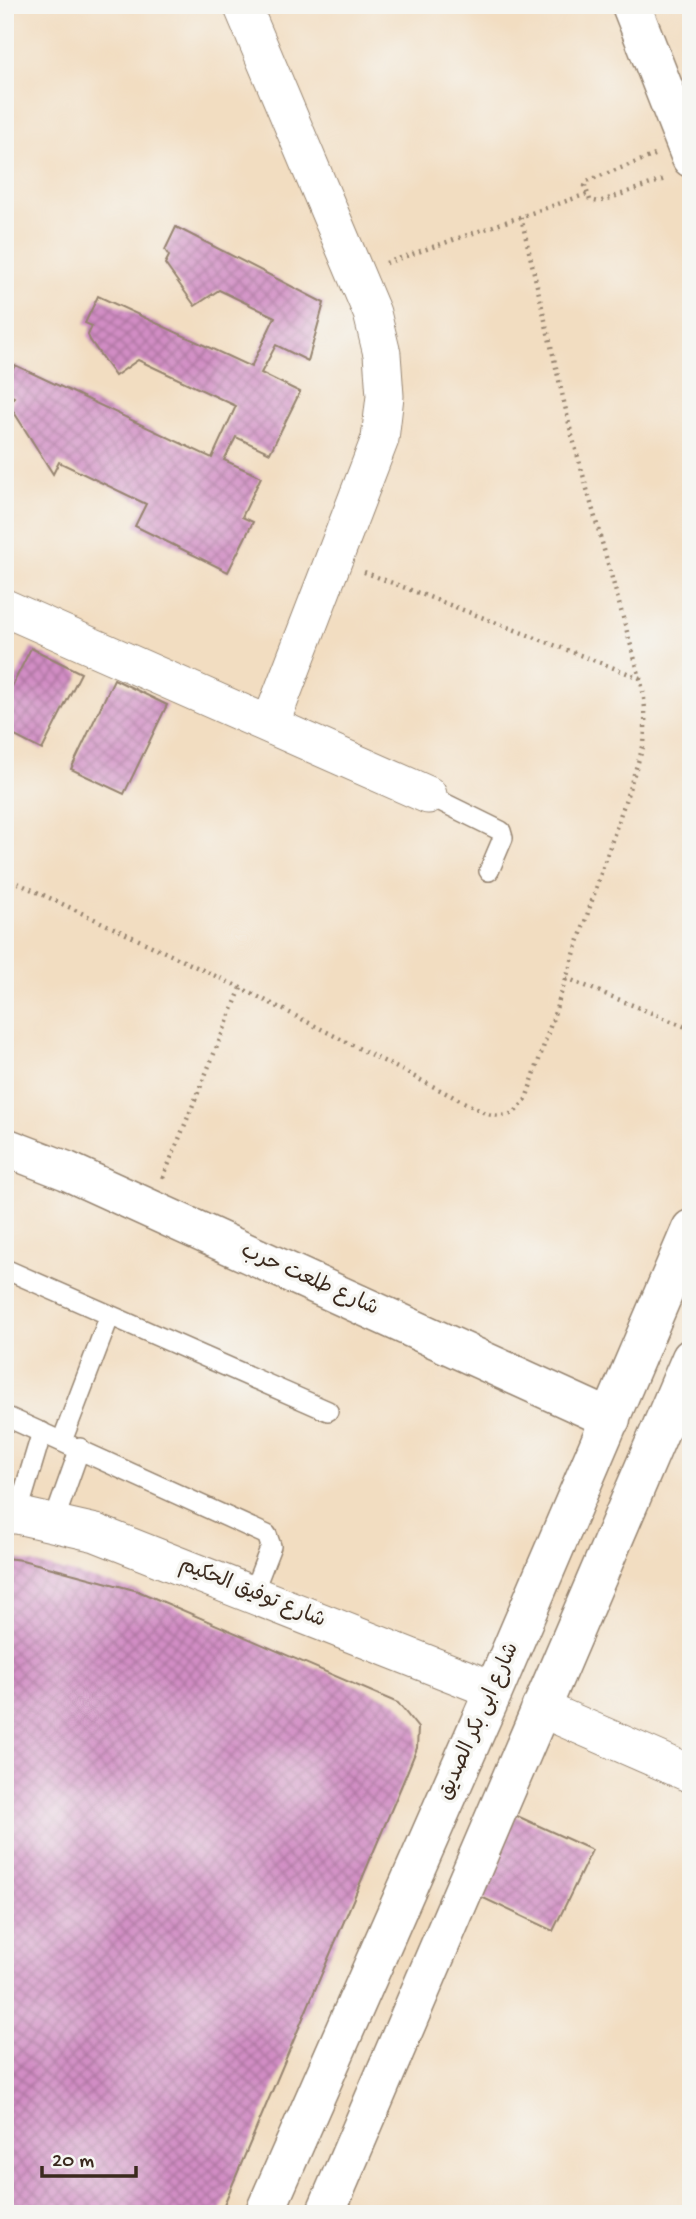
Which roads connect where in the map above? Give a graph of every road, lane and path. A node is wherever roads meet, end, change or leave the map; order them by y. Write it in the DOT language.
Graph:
graph roads {
  1 [pos="631,5"];
  2 [pos="250,8"];
  3 [pos="685,159"];
  4 [pos="587,194"];
  5 [pos="355,274"];
  6 [pos="333,561"];
  7 [pos="5,608"];
  8 [pos="640,678"];
  9 [pos="270,725"];
  10 [pos="428,794"];
  11 [pos="489,871"];
  12 [pos="566,978"];
  13 [pos="241,988"];
  14 [pos="691,1029"];
  15 [pos="5,1147"];
  16 [pos="150,1209"];
  17 [pos="691,1229"];
  18 [pos="5,1269"];
  19 [pos="110,1315"];
  20 [pos="691,1358"];
  21 [pos="627,1379"];
  22 [pos="328,1411"];
  23 [pos="5,1416"];
  24 [pos="611,1419"];
  25 [pos="676,1419"];
  26 [pos="41,1432"];
  27 [pos="71,1444"];
  28 [pos="592,1463"];
  29 [pos="639,1478"];
  30 [pos="11,1515"];
  31 [pos="53,1524"];
  32 [pos="252,1595"];
  33 [pos="494,1690"];
  34 [pos="540,1708"];
  35 [pos="691,1774"];
  36 [pos="264,2214"];
  37 [pos="325,2214"];
  1 -- 3 [label="main road"];
  2 -- 5 [label="street"];
  3 -- 4 [label="path"];
  3 -- 4 [label="path"];
  4 -- 5 [label="path"];
  5 -- 6 [label="street"];
  6 -- 8 [label="path"];
  6 -- 9 [label="street"];
  7 -- 9 [label="street"];
  9 -- 10 [label="street"];
  10 -- 11 [label="lane"];
  12 -- 14 [label="path"];
  13 -- 16 [label="path"];
  15 -- 16 [label="main road, شارع طلعت حرب"];
  16 -- 24 [label="main road, شارع طلعت حرب"];
  17 -- 21 [label="main road, شارع ابى بكر الصديق"];
  18 -- 19 [label="lane"];
  19 -- 22 [label="lane"];
  19 -- 27 [label="lane"];
  20 -- 25 [label="main road"];
  21 -- 24 [label="main road, شارع ابى بكر الصديق"];
  21 -- 25 [label="main road"];
  23 -- 26 [label="lane"];
  24 -- 28 [label="main road, شارع ابى بكر الصديق"];
  25 -- 29 [label="main road"];
  26 -- 27 [label="lane"];
  26 -- 30 [label="lane"];
  27 -- 31 [label="lane"];
  27 -- 32 [label="lane"];
  28 -- 29 [label="main road"];
  28 -- 33 [label="main road, شارع ابى بكر الصديق"];
  29 -- 34 [label="main road"];
  30 -- 31 [label="street, شارع توفيق الحكيم"];
  31 -- 32 [label="street, شارع توفيق الحكيم"];
  32 -- 33 [label="street, شارع توفيق الحكيم"];
  33 -- 36 [label="main road, شارع ابى بكر الصديق"];
  34 -- 35 [label="street"];
  34 -- 37 [label="main road"];
}
